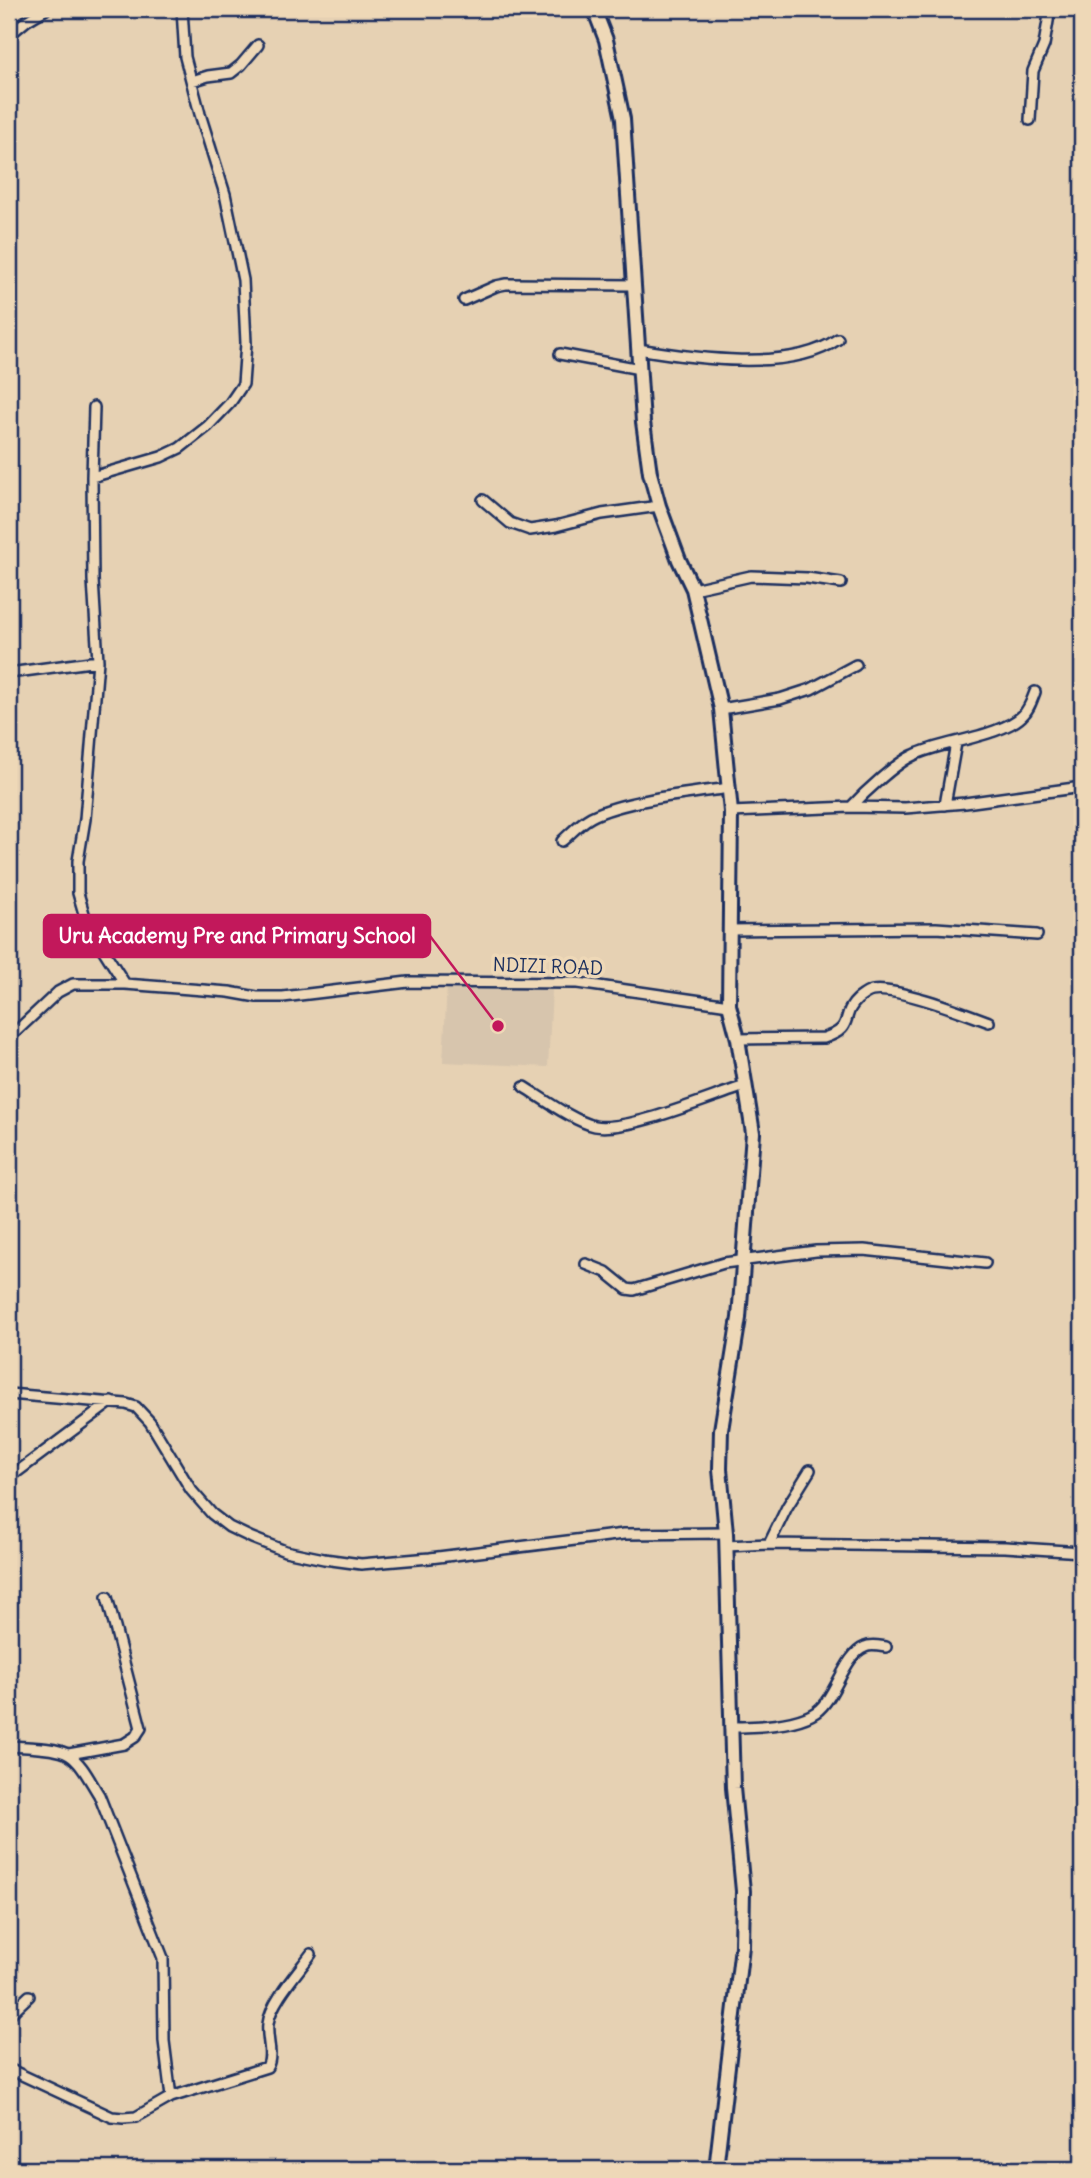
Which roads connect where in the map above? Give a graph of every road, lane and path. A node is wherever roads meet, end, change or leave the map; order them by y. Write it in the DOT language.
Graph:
graph roads {
  1 [pos="46,9"];
  2 [pos="182,9"];
  3 [pos="594,9"];
  4 [pos="1050,9"];
  5 [pos="9,35"];
  6 [pos="258,45"];
  7 [pos="192,81"];
  8 [pos="1030,120"];
  9 [pos="634,285"];
  10 [pos="464,300"];
  11 [pos="838,339"];
  12 [pos="638,349"];
  13 [pos="560,354"];
  14 [pos="640,369"];
  15 [pos="94,407"];
  16 [pos="92,477"];
  17 [pos="483,500"];
  18 [pos="659,506"];
  19 [pos="841,583"];
  20 [pos="693,589"];
  21 [pos="97,661"];
  22 [pos="856,664"];
  23 [pos="9,673"];
  24 [pos="1035,692"];
  25 [pos="721,709"];
  26 [pos="956,743"];
  27 [pos="1082,786"];
  28 [pos="730,788"];
  29 [pos="945,805"];
  30 [pos="851,807"];
  31 [pos="731,812"];
  32 [pos="562,841"];
  33 [pos="729,930"];
  34 [pos="1037,935"];
  35 [pos="125,984"];
  36 [pos="729,1005"];
  37 [pos="989,1022"];
  38 [pos="9,1038"];
  39 [pos="738,1039"];
  40 [pos="745,1086"];
  41 [pos="524,1087"];
  42 [pos="743,1260"];
  43 [pos="985,1263"];
  44 [pos="586,1264"];
  45 [pos="9,1394"];
  46 [pos="111,1402"];
  47 [pos="810,1470"];
  48 [pos="9,1478"];
  49 [pos="726,1539"];
  50 [pos="769,1544"];
  51 [pos="1082,1552"];
  52 [pos="107,1597"];
  53 [pos="886,1647"];
  54 [pos="730,1727"];
  55 [pos="9,1746"];
  56 [pos="69,1754"];
  57 [pos="311,1954"];
  58 [pos="29,1996"];
  59 [pos="9,2015"];
  60 [pos="9,2069"];
  61 [pos="170,2097"];
  62 [pos="716,2169"];
  1 -- 5 [label="street"];
  2 -- 7 [label="street"];
  3 -- 9 [label="street"];
  4 -- 8 [label="street"];
  6 -- 7 [label="street"];
  7 -- 16 [label="street"];
  9 -- 10 [label="street"];
  9 -- 12 [label="street"];
  11 -- 12 [label="street"];
  12 -- 14 [label="street"];
  13 -- 14 [label="street"];
  14 -- 18 [label="street"];
  15 -- 16 [label="street"];
  16 -- 21 [label="street"];
  17 -- 18 [label="street"];
  18 -- 20 [label="street"];
  19 -- 20 [label="street"];
  20 -- 25 [label="street"];
  21 -- 23 [label="street"];
  21 -- 35 [label="street"];
  22 -- 25 [label="street"];
  24 -- 26 [label="street"];
  25 -- 28 [label="street"];
  26 -- 29 [label="street"];
  26 -- 30 [label="street"];
  27 -- 29 [label="street"];
  28 -- 31 [label="street"];
  28 -- 32 [label="street"];
  29 -- 30 [label="street"];
  30 -- 31 [label="street"];
  31 -- 33 [label="street"];
  33 -- 34 [label="street"];
  33 -- 36 [label="street"];
  35 -- 36 [label="street, NDIZI ROAD"];
  35 -- 38 [label="street, NDIZI ROAD"];
  36 -- 39 [label="street"];
  37 -- 39 [label="street"];
  39 -- 40 [label="street"];
  40 -- 41 [label="street"];
  40 -- 42 [label="street"];
  42 -- 43 [label="street"];
  42 -- 44 [label="street"];
  42 -- 49 [label="street"];
  45 -- 46 [label="street"];
  46 -- 48 [label="street"];
  46 -- 49 [label="street"];
  47 -- 50 [label="street"];
  49 -- 50 [label="street"];
  49 -- 54 [label="street"];
  50 -- 51 [label="street"];
  52 -- 56 [label="street"];
  53 -- 54 [label="street"];
  54 -- 62 [label="street"];
  55 -- 56 [label="street"];
  56 -- 61 [label="street"];
  57 -- 61 [label="street"];
  58 -- 59 [label="street"];
  60 -- 61 [label="street"];
}
